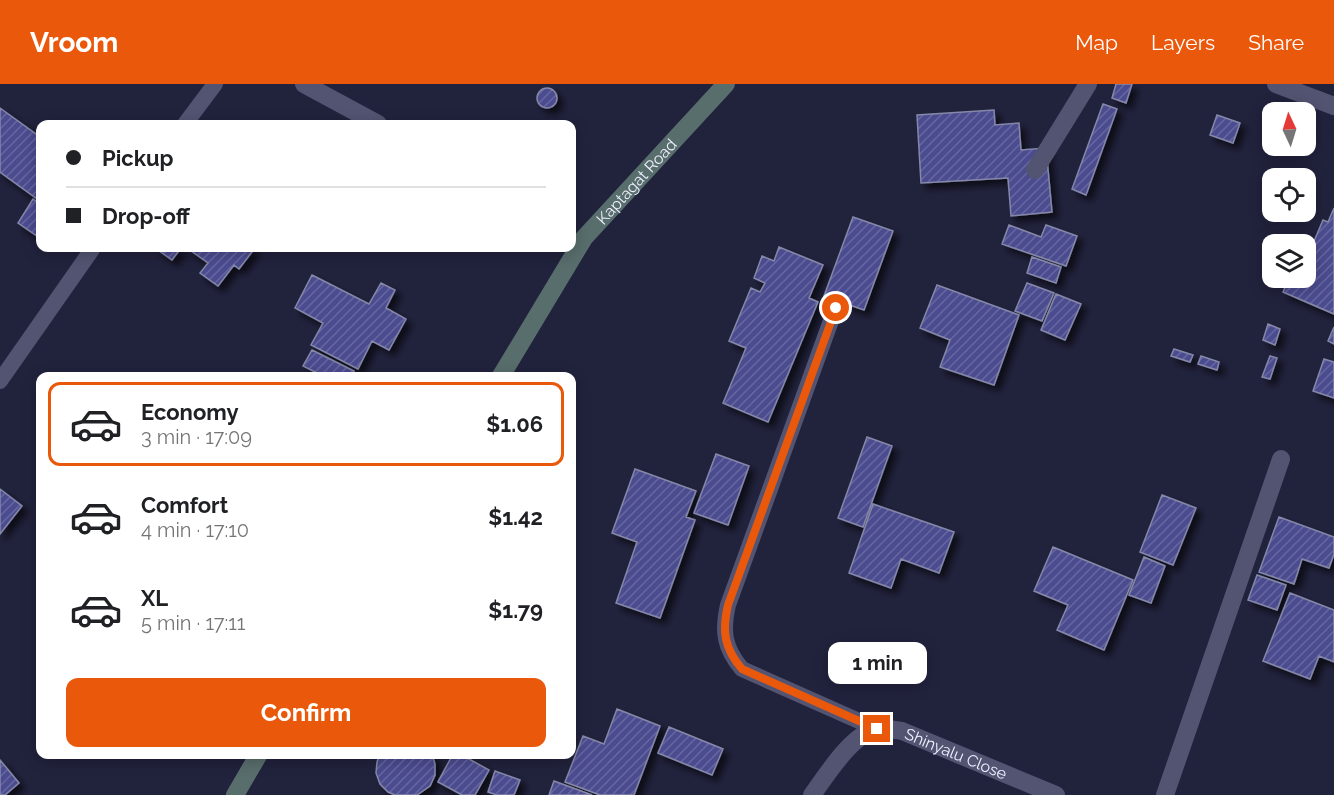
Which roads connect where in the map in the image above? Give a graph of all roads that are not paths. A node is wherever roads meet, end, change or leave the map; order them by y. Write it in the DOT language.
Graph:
graph roads {
  1 [pos="215,84"];
  2 [pos="304,84"];
  3 [pos="726,84"];
  4 [pos="1088,84"];
  5 [pos="1276,84"];
  6 [pos="1334,106"];
  7 [pos="188,120"];
  8 [pos="371,120"];
  9 [pos="1035,170"];
  10 [pos="578,235"];
  11 [pos="90,252"];
  12 [pos="569,252"];
  13 [pos="836,308"];
  14 [pos="503,372"];
  15 [pos="0,381"];
  16 [pos="1281,459"];
  17 [pos="877,729"];
  18 [pos="256,759"];
  19 [pos="235,795"];
  20 [pos="812,795"];
  21 [pos="1056,795"];
  22 [pos="1165,795"];
  1 -- 7 [label="lane"];
  2 -- 8 [label="street"];
  3 -- 10 [label="main road, Kaptagat Road"];
  4 -- 9 [label="street"];
  5 -- 6 [label="street"];
  11 -- 15 [label="lane"];
  12 -- 14 [label="main road, Kaptagat Road"];
  13 -- 17 [label="lane"];
  16 -- 22 [label="street"];
  17 -- 20 [label="street"];
  17 -- 21 [label="street, Shinyalu Close"];
  18 -- 19 [label="main road"];
}
